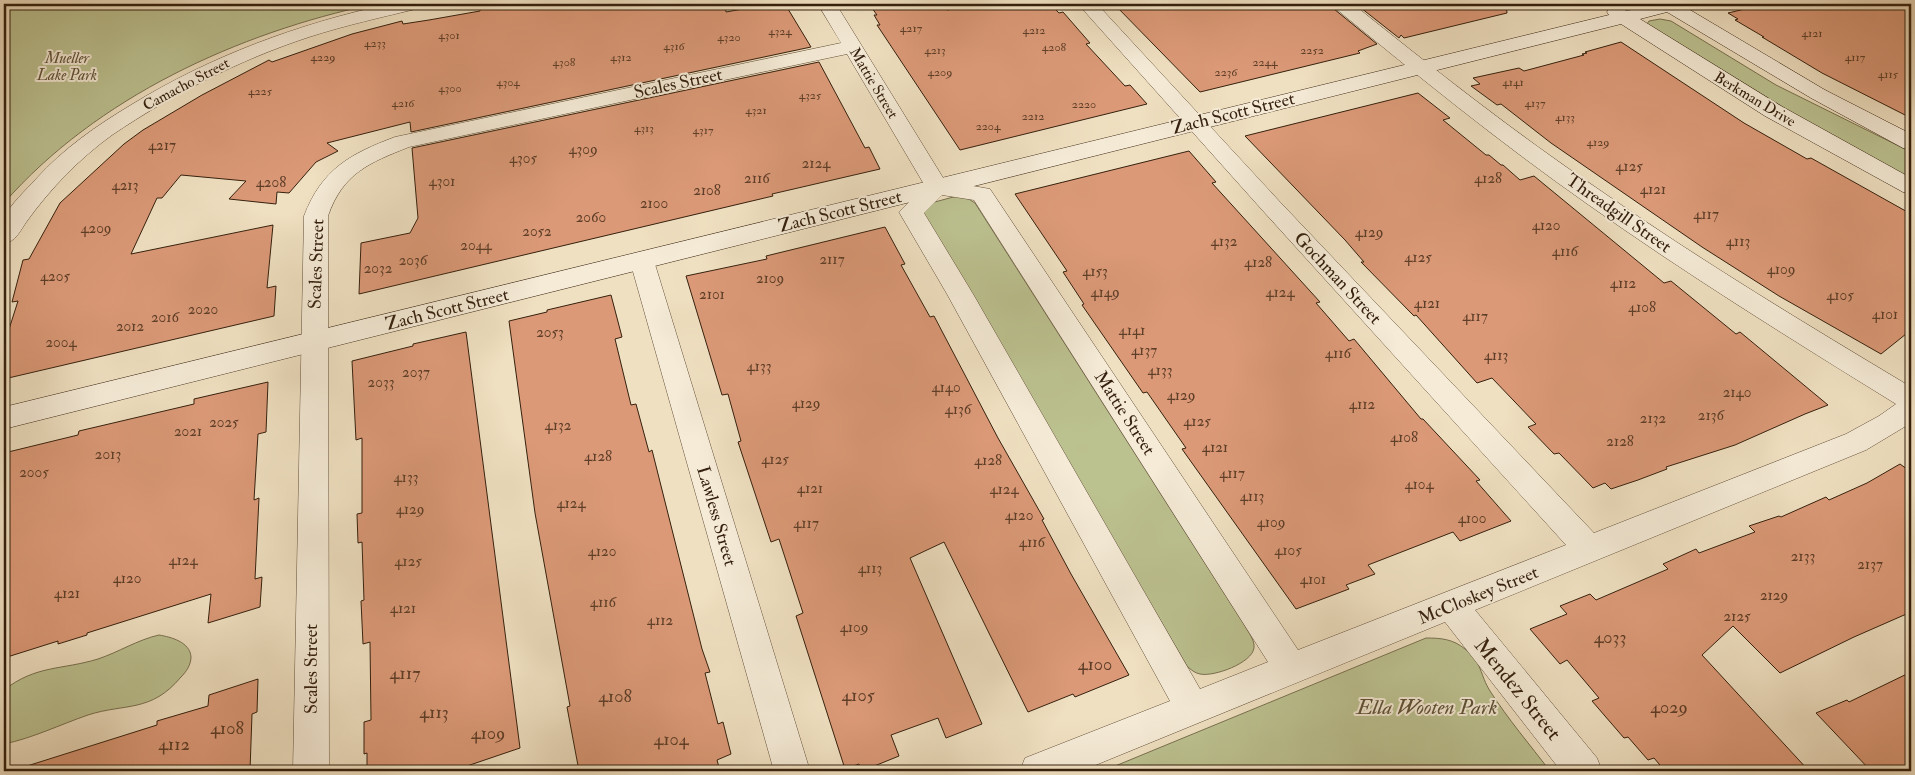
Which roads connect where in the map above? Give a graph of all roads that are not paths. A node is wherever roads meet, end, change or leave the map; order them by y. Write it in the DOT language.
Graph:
graph roads {
  1 [pos="413,4"];
  2 [pos="826,4"];
  3 [pos="1087,4"];
  4 [pos="1342,4"];
  5 [pos="1603,4"];
  6 [pos="1671,4"];
  7 [pos="1624,17"];
  8 [pos="852,47"];
  9 [pos="1422,67"];
  10 [pos="1195,123"];
  11 [pos="1911,143"];
  12 [pos="1911,187"];
  13 [pos="938,188"];
  14 [pos="4,236"];
  15 [pos="642,260"];
  16 [pos="313,342"];
  17 [pos="1911,400"];
  18 [pos="1911,408"];
  19 [pos="4,418"];
  20 [pos="1590,550"];
  21 [pos="1452,606"];
  22 [pos="1291,669"];
  23 [pos="1193,708"];
  24 [pos="311,771"];
  25 [pos="792,771"];
  26 [pos="1038,771"];
  27 [pos="1584,771"];
  1 -- 14 [label="street, Camacho Street"];
  2 -- 8 [label="street, Mattie Street"];
  3 -- 10 [label="street, Gochman Street"];
  4 -- 9 [label="street, Threadgill Street"];
  5 -- 7 [label="street, Berkman Drive"];
  6 -- 7 [label="street, Zach Scott Street"];
  6 -- 11 [label="street"];
  7 -- 9 [label="street, Zach Scott Street"];
  7 -- 12 [label="street, Berkman Drive"];
  8 -- 13 [label="street, Mattie Street"];
  8 -- 16 [label="street, Scales Street"];
  9 -- 10 [label="street, Zach Scott Street"];
  9 -- 17 [label="street, Threadgill Street"];
  10 -- 13 [label="street, Zach Scott Street"];
  10 -- 20 [label="street, Gochman Street"];
  13 -- 15 [label="street, Zach Scott Street"];
  13 -- 22 [label="street, Mattie Street"];
  13 -- 23 [label="street"];
  15 -- 16 [label="street, Zach Scott Street"];
  15 -- 25 [label="street, Lawless Street"];
  16 -- 19 [label="street, Zach Scott Street"];
  16 -- 24 [label="street, Scales Street"];
  18 -- 20 [label="street, McCloskey Street"];
  20 -- 21 [label="street, McCloskey Street"];
  21 -- 22 [label="street, McCloskey Street"];
  21 -- 27 [label="street, Mendez Street"];
  22 -- 23 [label="street, McCloskey Street"];
  23 -- 26 [label="street, McCloskey Street"];
}
